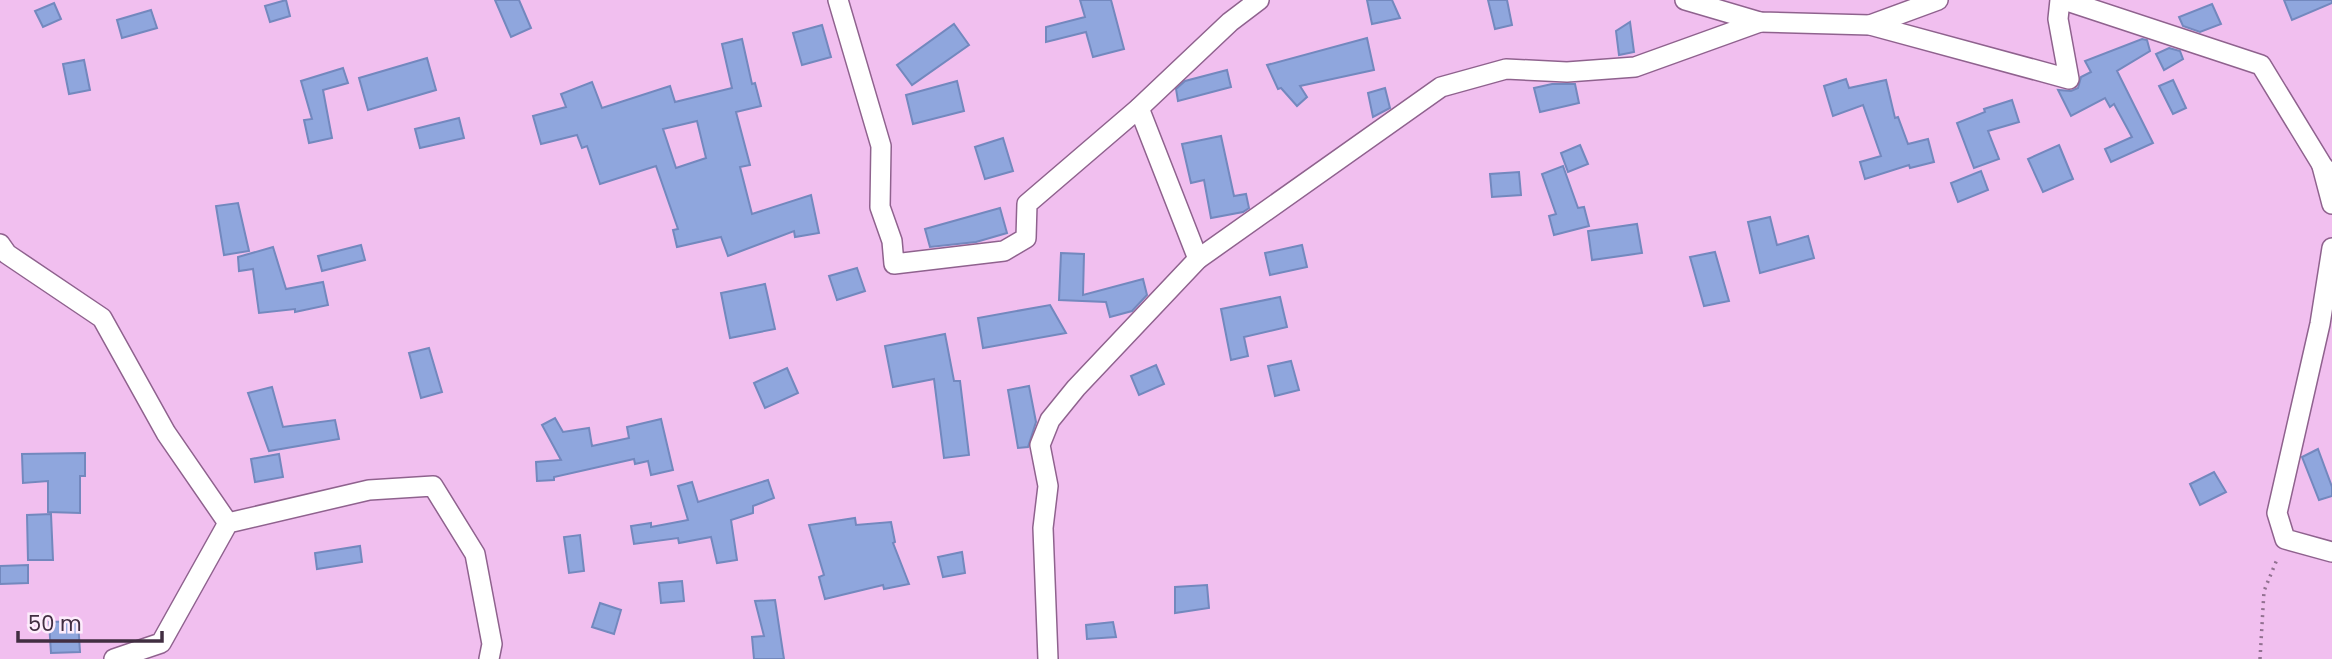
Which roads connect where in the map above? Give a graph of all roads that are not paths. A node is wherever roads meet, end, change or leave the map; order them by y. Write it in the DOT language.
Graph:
graph roads {
  1 [pos="838,0"];
  2 [pos="1259,0"];
  3 [pos="1685,0"];
  4 [pos="1938,0"];
  5 [pos="2062,0"];
  6 [pos="1760,22"];
  7 [pos="1870,25"];
  8 [pos="1139,108"];
  9 [pos="2327,171"];
  10 [pos="2332,205"];
  11 [pos="0,244"];
  12 [pos="2332,248"];
  13 [pos="1198,259"];
  14 [pos="228,523"];
  15 [pos="2332,552"];
  16 [pos="114,659"];
  17 [pos="489,659"];
  18 [pos="1048,659"];
  1 -- 8 [label="street"];
  2 -- 8 [label="street"];
  3 -- 6 [label="street"];
  4 -- 7 [label="street"];
  5 -- 7 [label="street"];
  5 -- 9 [label="street"];
  6 -- 7 [label="street"];
  6 -- 13 [label="street"];
  8 -- 13 [label="street"];
  9 -- 10 [label="street"];
  11 -- 14 [label="street"];
  12 -- 15 [label="street"];
  13 -- 18 [label="street"];
  14 -- 16 [label="street"];
  14 -- 17 [label="street"];
}
